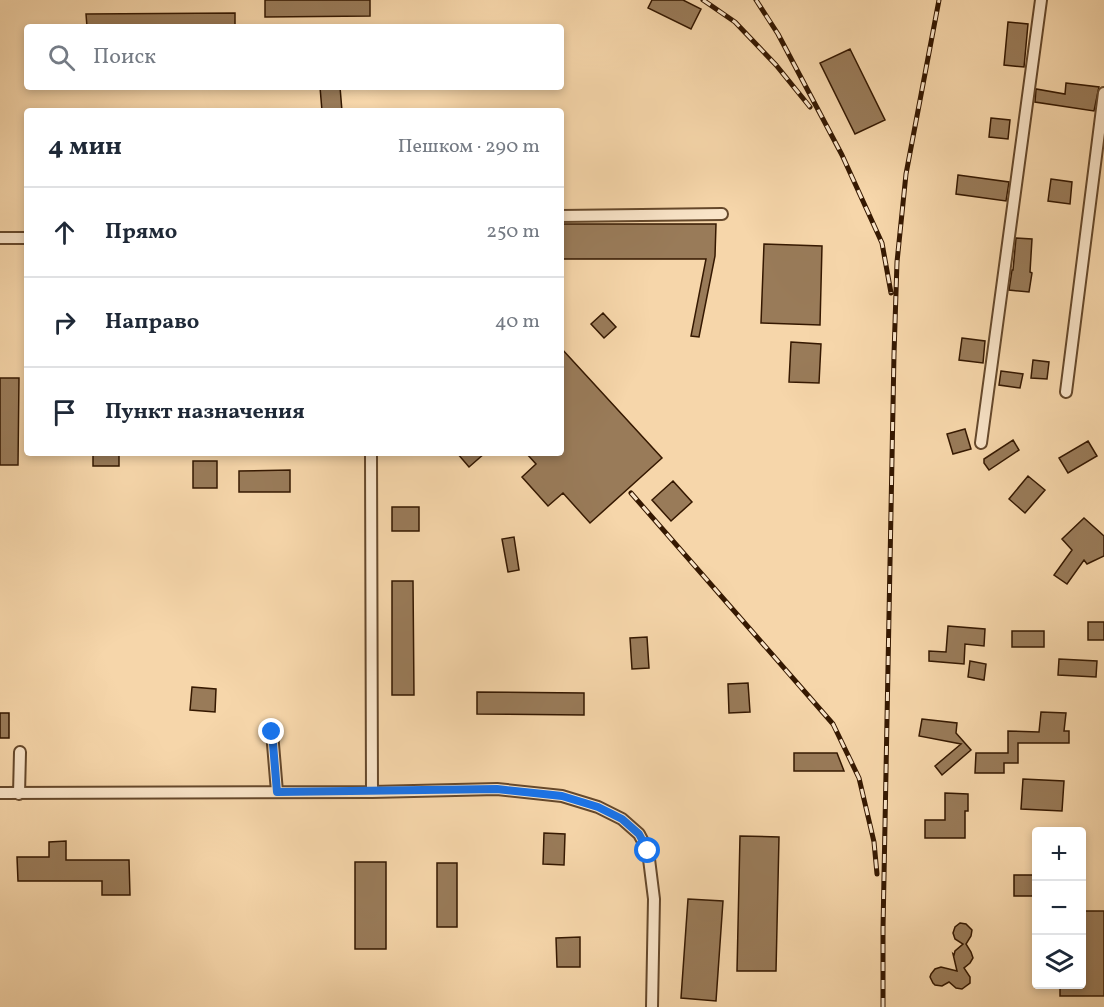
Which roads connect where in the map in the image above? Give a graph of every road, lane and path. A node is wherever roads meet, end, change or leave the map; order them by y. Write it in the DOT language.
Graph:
graph roads {
  1 [pos="1041,0"];
  2 [pos="1104,93"];
  3 [pos="722,214"];
  4 [pos="564,216"];
  5 [pos="0,238"];
  6 [pos="24,238"];
  7 [pos="1066,392"];
  8 [pos="981,443"];
  9 [pos="371,456"];
  10 [pos="272,732"];
  11 [pos="20,752"];
  12 [pos="277,792"];
  13 [pos="372,792"];
  14 [pos="0,793"];
  15 [pos="20,794"];
  16 [pos="652,1007"];
  1 -- 8 [label="street"];
  2 -- 7 [label="street"];
  3 -- 4 [label="street"];
  5 -- 6 [label="street"];
  9 -- 13 [label="street"];
  10 -- 12 [label="street"];
  11 -- 15 [label="street"];
  12 -- 13 [label="street"];
  12 -- 15 [label="street"];
  13 -- 16 [label="street"];
  14 -- 15 [label="street"];
}
